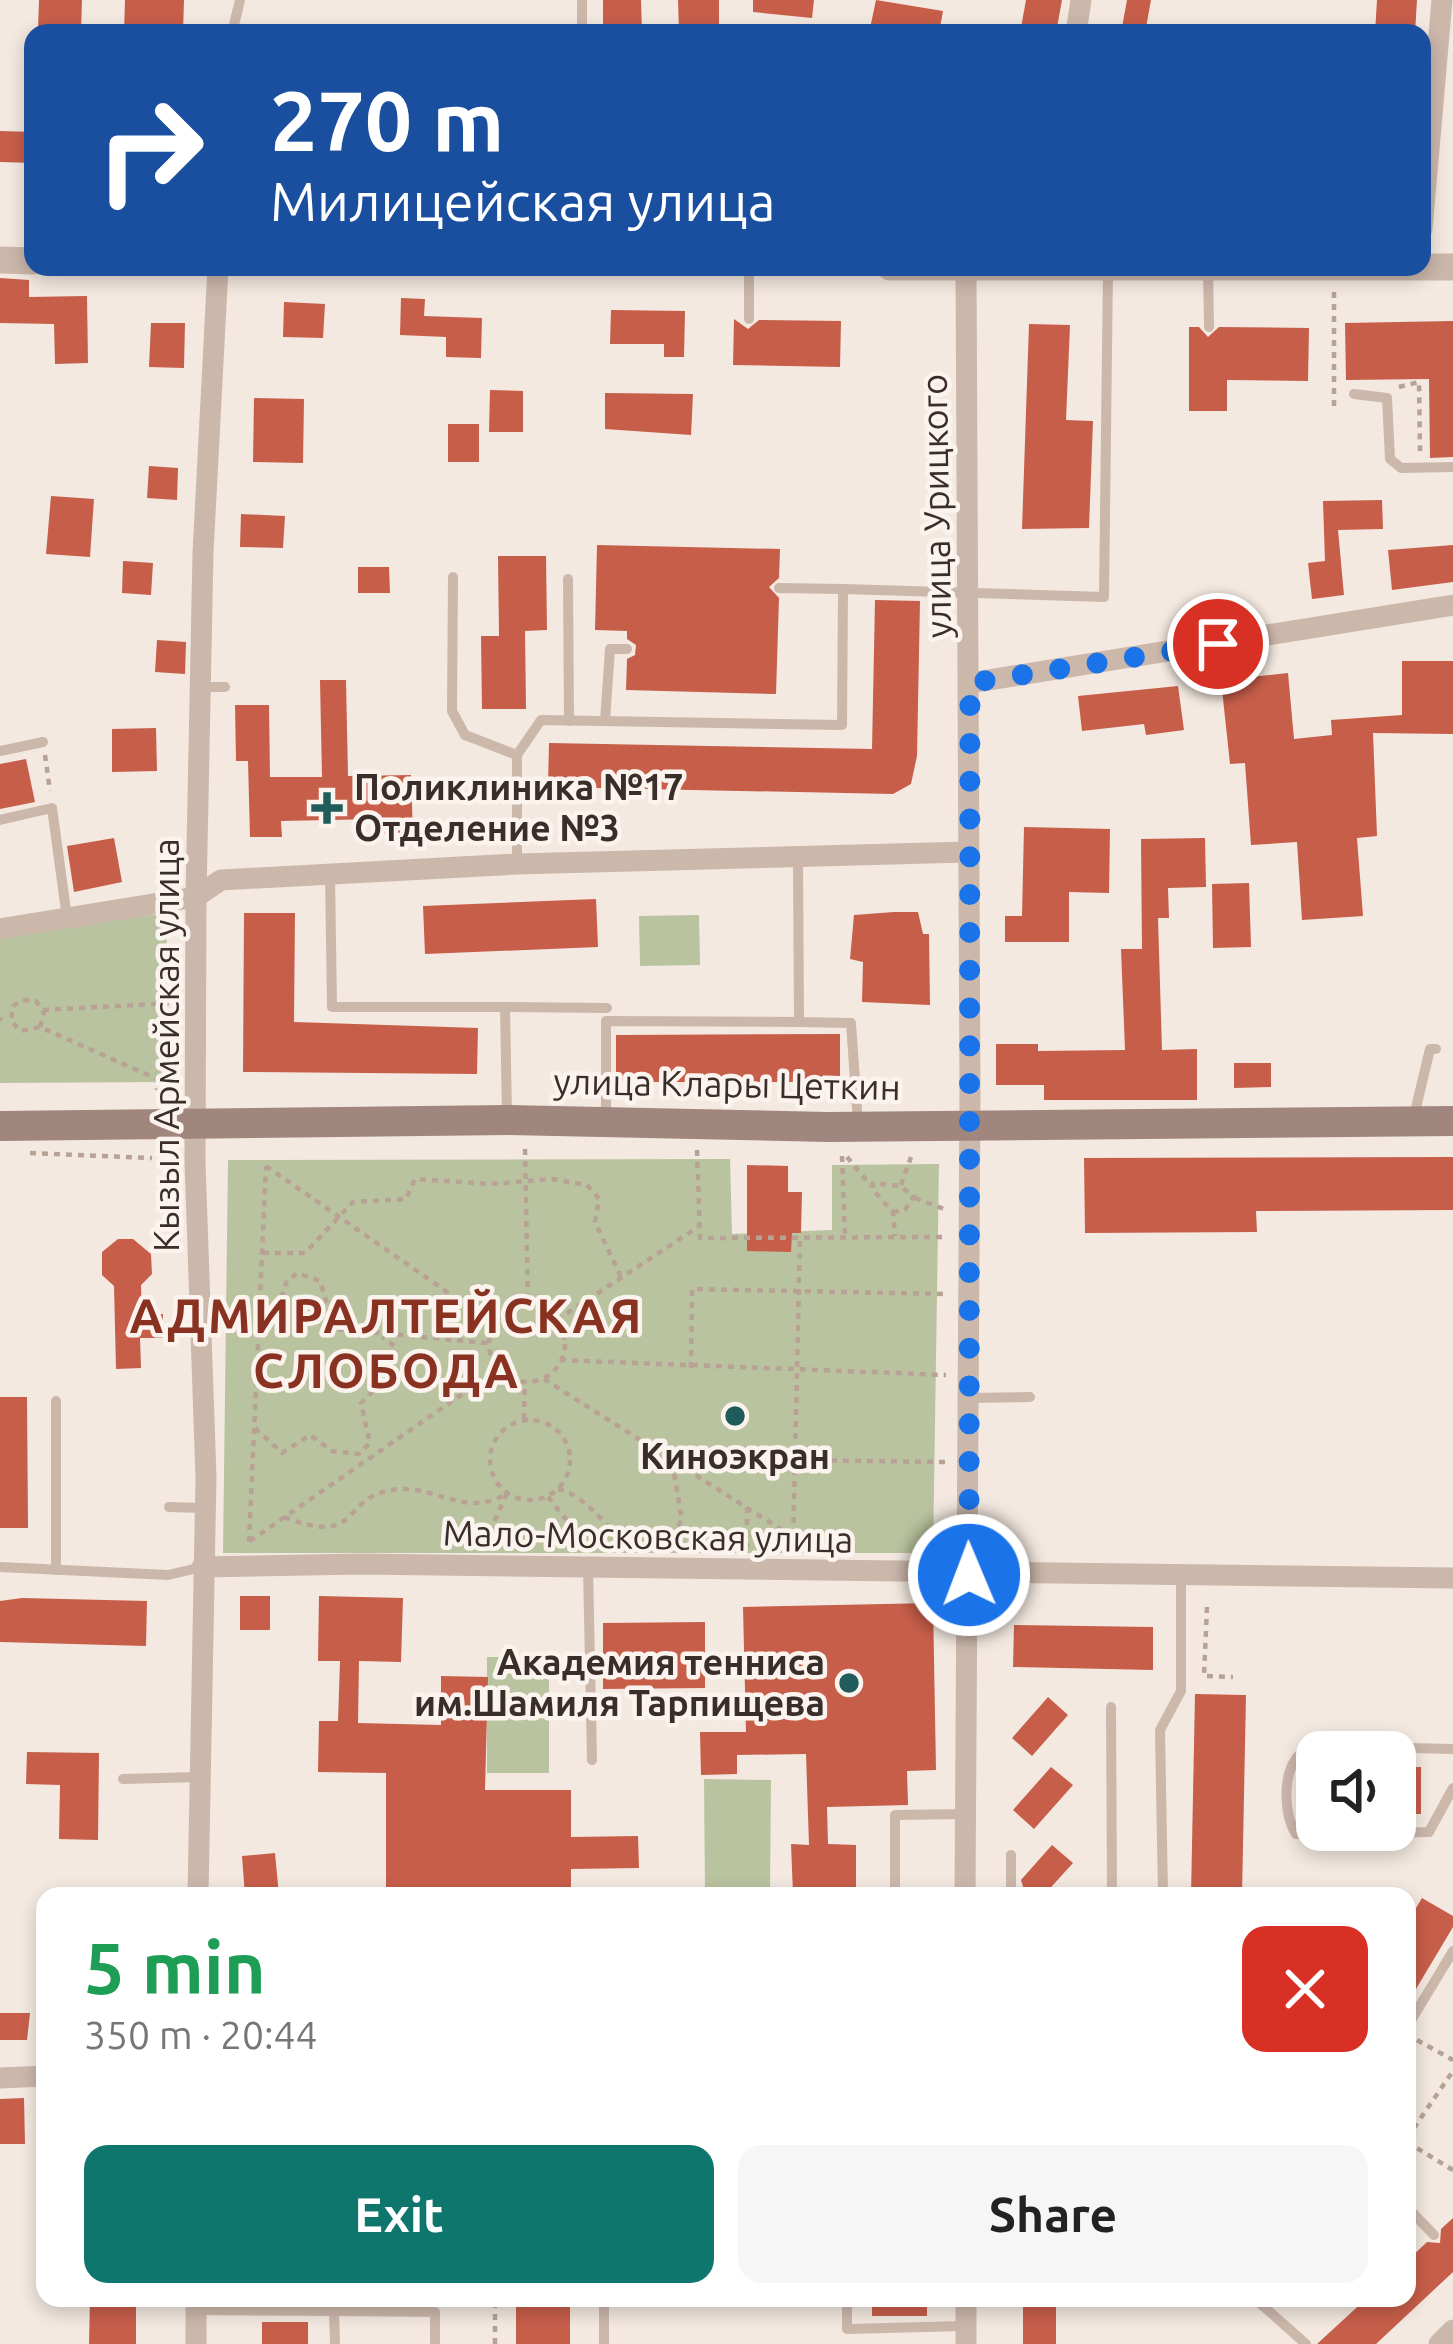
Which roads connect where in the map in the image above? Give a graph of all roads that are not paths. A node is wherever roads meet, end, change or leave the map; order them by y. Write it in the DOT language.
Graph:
graph roads {
  1 [pos="1442,0"];
  2 [pos="1431,126"];
  3 [pos="218,276"];
  4 [pos="749,276"];
  5 [pos="966,276"];
  6 [pos="1108,276"];
  7 [pos="1208,276"];
  8 [pos="749,320"];
  9 [pos="1209,327"];
  10 [pos="1354,394"];
  11 [pos="1453,467"];
  12 [pos="453,577"];
  13 [pos="568,580"];
  14 [pos="779,588"];
  15 [pos="843,589"];
  16 [pos="970,593"];
  17 [pos="1453,605"];
  18 [pos="627,649"];
  19 [pos="970,683"];
  20 [pos="569,721"];
  21 [pos="605,721"];
  22 [pos="43,742"];
  23 [pos="0,752"];
  24 [pos="517,755"];
  25 [pos="0,820"];
  26 [pos="967,852"];
  27 [pos="798,860"];
  28 [pos="518,864"];
  29 [pos="330,874"];
  30 [pos="196,896"];
  31 [pos="67,918"];
  32 [pos="0,929"];
  33 [pos="505,1007"];
  34 [pos="607,1008"];
  35 [pos="799,1022"];
  36 [pos="1436,1049"];
  37 [pos="508,1120"];
  38 [pos="606,1121"];
  39 [pos="1412,1121"];
  40 [pos="1453,1121"];
  41 [pos="970,1124"];
  42 [pos="199,1125"];
  43 [pos="0,1126"];
  44 [pos="858,1126"];
  45 [pos="1030,1397"];
  46 [pos="968,1398"];
  47 [pos="56,1401"];
  48 [pos="170,1507"];
  49 [pos="204,1508"];
  50 [pos="589,1558"];
  51 [pos="0,1567"];
  52 [pos="202,1568"];
  53 [pos="56,1570"];
  54 [pos="969,1575"];
  55 [pos="1181,1575"];
  56 [pos="1453,1579"];
  57 [pos="1111,1707"];
  58 [pos="1453,1749"];
  59 [pos="592,1760"];
  60 [pos="198,1777"];
  61 [pos="123,1780"];
  62 [pos="1453,1788"];
  63 [pos="966,1814"];
  64 [pos="1011,1856"];
  65 [pos="198,1887"];
  66 [pos="896,1887"];
  67 [pos="965,1887"];
  68 [pos="1011,1887"];
  69 [pos="1112,1887"];
  70 [pos="1163,1887"];
  71 [pos="1453,1951"];
  72 [pos="1416,2015"];
  73 [pos="36,2076"];
  74 [pos="0,2078"];
  75 [pos="1416,2216"];
  76 [pos="1434,2235"];
  77 [pos="196,2307"];
  78 [pos="255,2307"];
  79 [pos="604,2307"];
  80 [pos="847,2307"];
  81 [pos="1264,2307"];
  82 [pos="334,2311"];
  83 [pos="1453,2330"];
  84 [pos="966,2335"];
  85 [pos="196,2344"];
  86 [pos="334,2344"];
  87 [pos="435,2344"];
  88 [pos="604,2344"];
  89 [pos="1306,2344"];
  90 [pos="1439,2344"];
  1 -- 2 [label="street"];
  3 -- 30 [label="street, Кызыл Армейская улица"];
  4 -- 8 [label="lane"];
  5 -- 16 [label="street, улица Урицкого"];
  6 -- 16 [label="lane"];
  7 -- 9 [label="lane"];
  10 -- 11 [label="lane"];
  12 -- 24 [label="lane"];
  13 -- 20 [label="lane"];
  14 -- 15 [label="lane"];
  15 -- 16 [label="lane"];
  15 -- 21 [label="lane"];
  16 -- 19 [label="street, улица Урицкого"];
  17 -- 19 [label="street"];
  18 -- 21 [label="lane"];
  19 -- 26 [label="street, улица Урицкого"];
  20 -- 21 [label="lane"];
  20 -- 24 [label="lane"];
  22 -- 23 [label="lane"];
  24 -- 28 [label="lane"];
  25 -- 31 [label="lane"];
  26 -- 27 [label="street"];
  26 -- 41 [label="street, улица Урицкого"];
  27 -- 28 [label="street"];
  27 -- 35 [label="lane"];
  28 -- 29 [label="street"];
  29 -- 30 [label="street"];
  29 -- 33 [label="lane"];
  30 -- 31 [label="street"];
  30 -- 42 [label="street, Кызыл Армейская улица"];
  31 -- 32 [label="street"];
  33 -- 34 [label="lane"];
  33 -- 37 [label="lane"];
  35 -- 38 [label="lane"];
  35 -- 44 [label="lane"];
  36 -- 39 [label="lane"];
  37 -- 38 [label="main road, улица Клары Цеткин"];
  37 -- 42 [label="main road, улица Клары Цеткин"];
  38 -- 44 [label="main road, улица Клары Цеткин"];
  39 -- 40 [label="main road, улица Клары Цеткин"];
  39 -- 41 [label="main road, улица Клары Цеткин"];
  41 -- 44 [label="main road, улица Клары Цеткин"];
  41 -- 46 [label="street, улица Урицкого"];
  42 -- 43 [label="main road, улица Клары Цеткин"];
  42 -- 49 [label="street, Кызыл Армейская улица"];
  45 -- 46 [label="lane"];
  46 -- 54 [label="street, улица Урицкого"];
  47 -- 53 [label="lane"];
  48 -- 49 [label="lane"];
  49 -- 52 [label="street, Кызыл Армейская улица"];
  50 -- 52 [label="street, Мало-Московская улица"];
  50 -- 54 [label="street, Мало-Московская улица"];
  50 -- 59 [label="lane"];
  51 -- 53 [label="lane"];
  52 -- 53 [label="lane"];
  52 -- 60 [label="street, Кызыл Армейская улица"];
  54 -- 55 [label="street, Мало-Московская улица"];
  54 -- 63 [label="street, улица Урицкого"];
  55 -- 56 [label="street, Мало-Московская улица"];
  55 -- 70 [label="lane"];
  57 -- 69 [label="lane"];
  58 -- 62 [label="lane"];
  60 -- 61 [label="lane"];
  60 -- 65 [label="street, Кызыл Армейская улица"];
  63 -- 66 [label="lane"];
  63 -- 67 [label="street, улица Урицкого"];
  64 -- 68 [label="lane"];
  71 -- 72 [label="lane"];
  73 -- 74 [label="street"];
  75 -- 76 [label="lane"];
  77 -- 85 [label="street"];
  78 -- 82 [label="lane"];
  79 -- 88 [label="lane"];
  80 -- 84 [label="lane"];
  81 -- 89 [label="lane"];
  82 -- 86 [label="lane"];
  82 -- 87 [label="lane"];
  83 -- 90 [label="street"];
}
